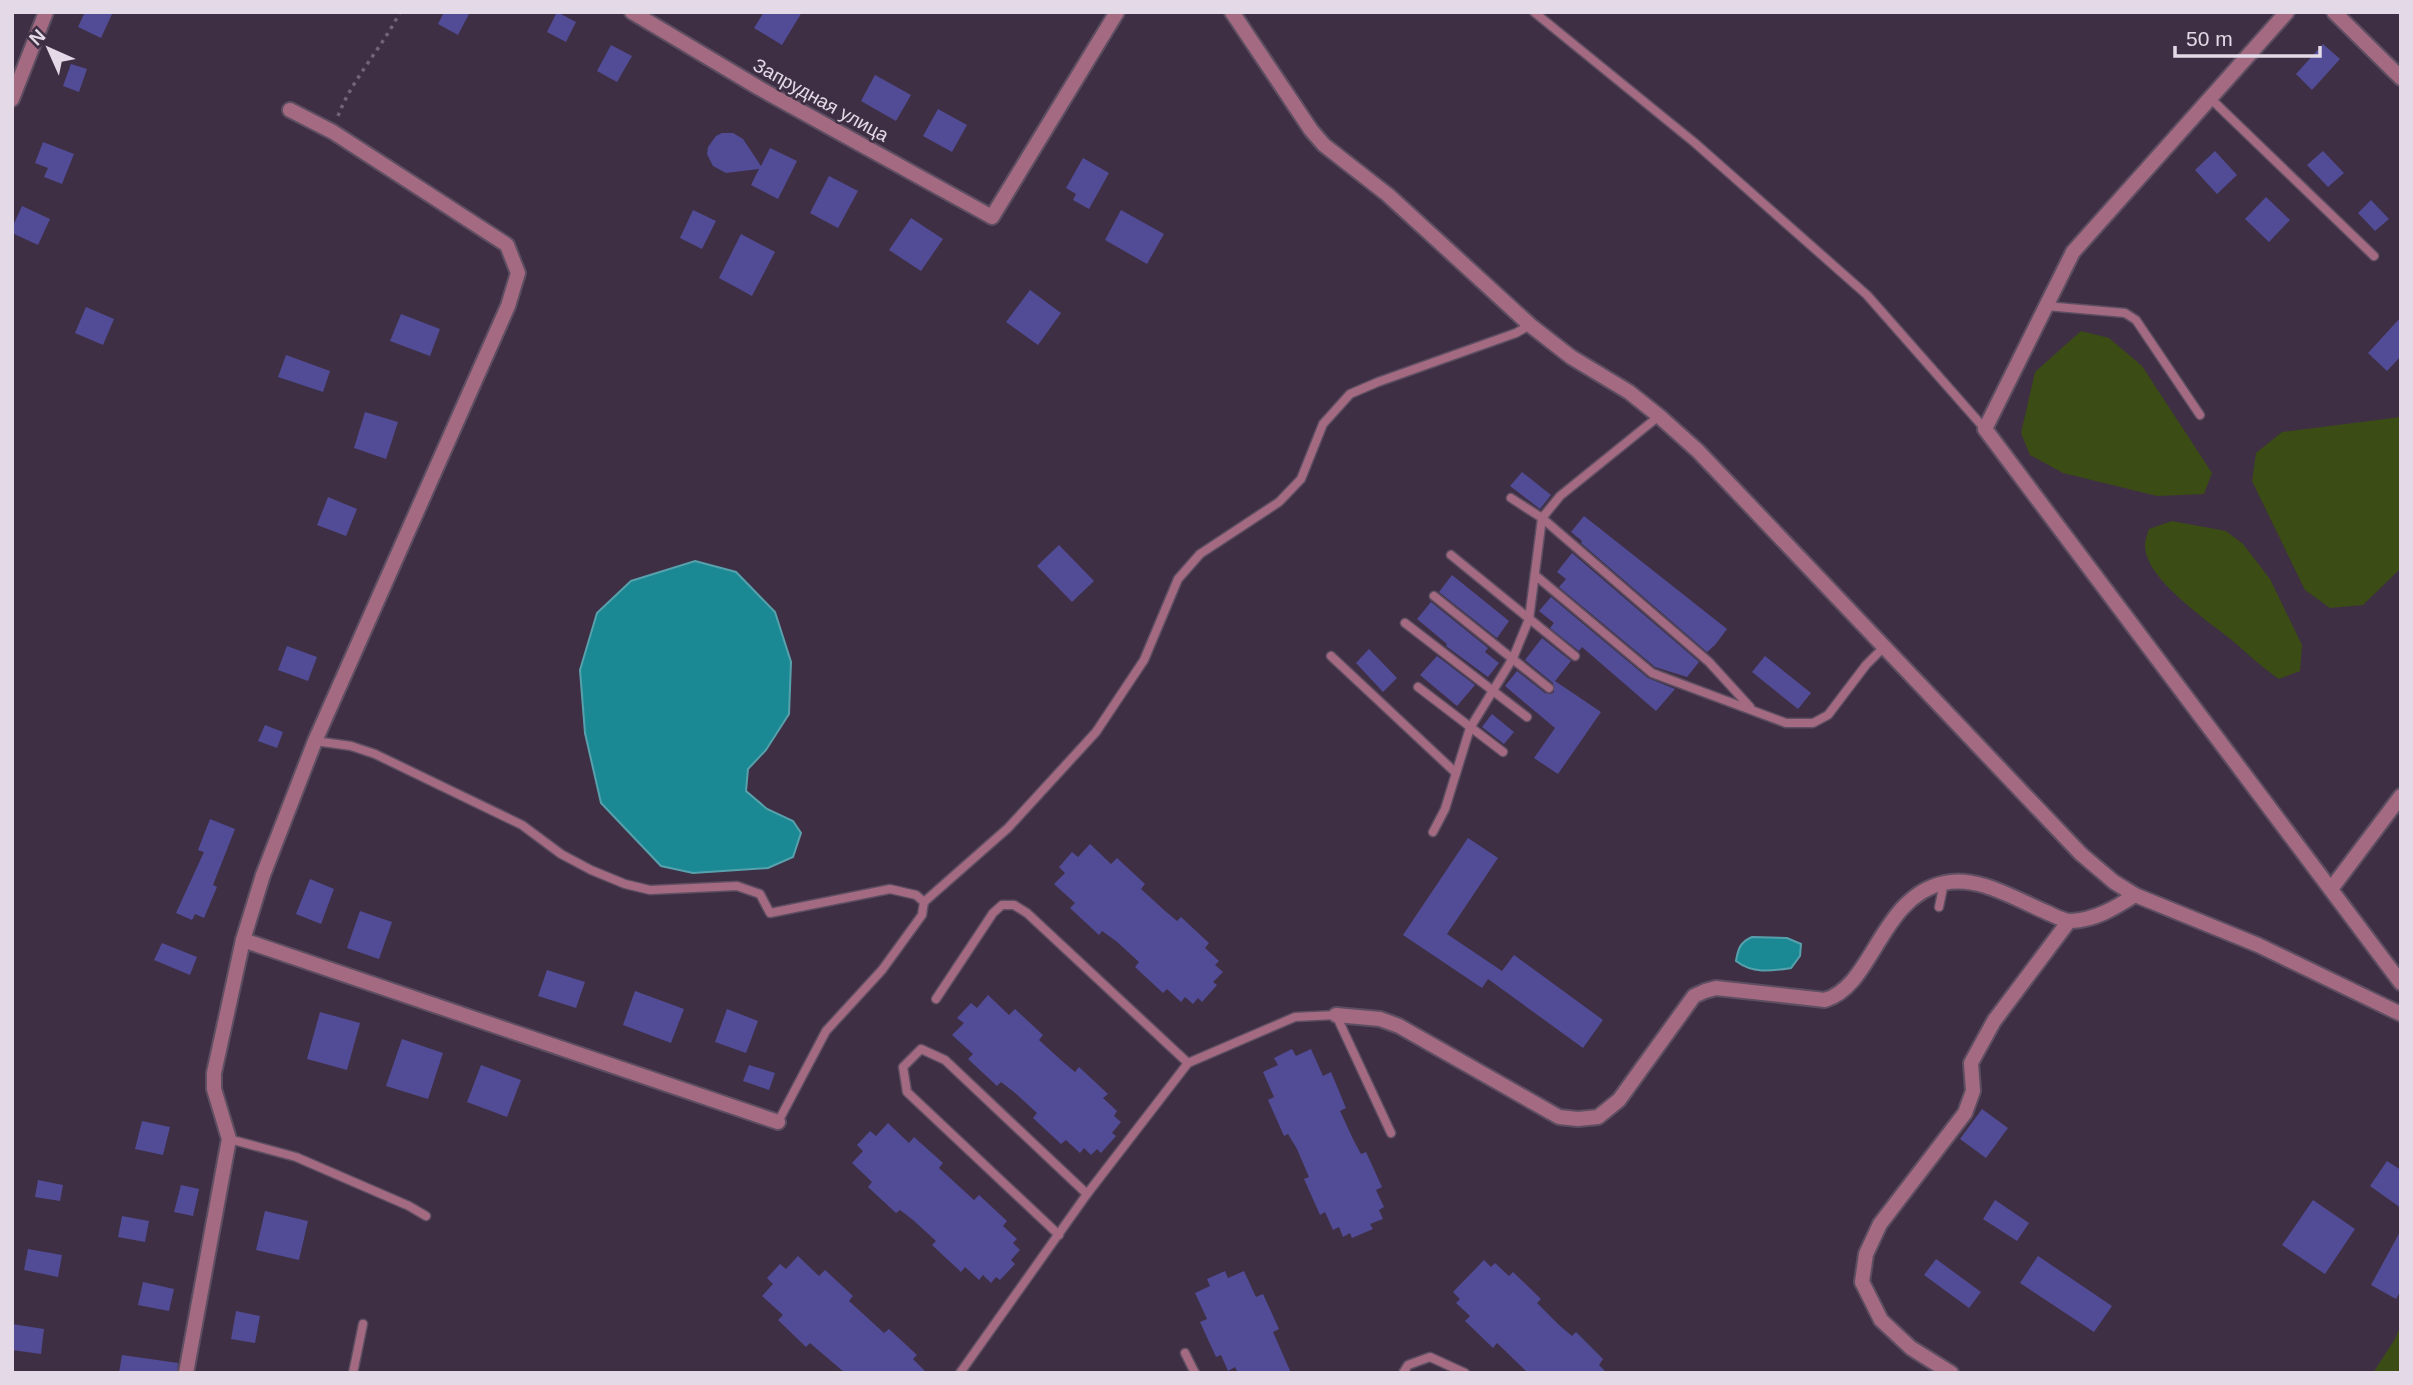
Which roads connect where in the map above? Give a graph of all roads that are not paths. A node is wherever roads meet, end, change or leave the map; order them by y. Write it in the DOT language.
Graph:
graph roads {
  1 [pos="46,12"];
  2 [pos="632,12"];
  3 [pos="1117,12"];
  4 [pos="1232,12"];
  5 [pos="1534,12"];
  6 [pos="2287,12"];
  7 [pos="2334,12"];
  8 [pos="2401,78"];
  9 [pos="12,99"];
  10 [pos="2210,99"];
  11 [pos="290,110"];
  12 [pos="2374,256"];
  13 [pos="2046,306"];
  14 [pos="1530,325"];
  15 [pos="2200,415"];
  16 [pos="1659,416"];
  17 [pos="1985,429"];
  18 [pos="1511,498"];
  19 [pos="1542,518"];
  20 [pos="1451,555"];
  21 [pos="1535,575"];
  22 [pos="1434,596"];
  23 [pos="1529,619"];
  24 [pos="1405,623"];
  25 [pos="1885,646"];
  26 [pos="1331,656"];
  27 [pos="1575,656"];
  28 [pos="1513,658"];
  29 [pos="1418,687"];
  30 [pos="1549,688"];
  31 [pos="1493,692"];
  32 [pos="1752,710"];
  33 [pos="1527,717"];
  34 [pos="1470,728"];
  35 [pos="315,741"];
  36 [pos="1503,752"];
  37 [pos="1456,773"];
  38 [pos="2401,796"];
  39 [pos="1433,832"];
  40 [pos="1944,883"];
  41 [pos="2331,889"];
  42 [pos="2135,895"];
  43 [pos="924,902"];
  44 [pos="1939,907"];
  45 [pos="2069,921"];
  46 [pos="243,940"];
  47 [pos="2401,983"];
  48 [pos="936,999"];
  49 [pos="2401,1014"];
  50 [pos="1336,1015"];
  51 [pos="1188,1063"];
  52 [pos="778,1122"];
  53 [pos="1391,1133"];
  54 [pos="229,1139"];
  55 [pos="1087,1194"];
  56 [pos="426,1216"];
  57 [pos="1059,1235"];
  58 [pos="363,1324"];
  59 [pos="1185,1353"];
  60 [pos="186,1373"];
  61 [pos="353,1373"];
  62 [pos="960,1373"];
  63 [pos="1195,1373"];
  64 [pos="1403,1373"];
  65 [pos="1465,1373"];
  66 [pos="1951,1373"];
  1 -- 9 [label="street"];
  2 -- 3 [label="street, Запрудная улица"];
  4 -- 14 [label="street"];
  5 -- 17 [label="lane"];
  6 -- 10 [label="street"];
  7 -- 8 [label="street"];
  10 -- 12 [label="lane"];
  10 -- 13 [label="street"];
  11 -- 35 [label="street"];
  13 -- 15 [label="lane"];
  13 -- 17 [label="street"];
  14 -- 16 [label="street"];
  14 -- 43 [label="lane"];
  16 -- 19 [label="lane"];
  16 -- 25 [label="street"];
  17 -- 41 [label="street"];
  18 -- 19 [label="lane"];
  19 -- 21 [label="lane"];
  19 -- 32 [label="lane"];
  20 -- 23 [label="lane"];
  21 -- 23 [label="lane"];
  21 -- 32 [label="lane"];
  22 -- 28 [label="lane"];
  23 -- 27 [label="lane"];
  23 -- 28 [label="lane"];
  24 -- 31 [label="lane"];
  25 -- 32 [label="lane"];
  25 -- 42 [label="street"];
  26 -- 37 [label="lane"];
  28 -- 30 [label="lane"];
  28 -- 31 [label="lane"];
  29 -- 34 [label="lane"];
  31 -- 33 [label="lane"];
  31 -- 34 [label="lane"];
  34 -- 36 [label="lane"];
  34 -- 37 [label="lane"];
  35 -- 43 [label="lane"];
  35 -- 46 [label="street"];
  37 -- 39 [label="lane"];
  38 -- 41 [label="street"];
  40 -- 44 [label="lane"];
  40 -- 45 [label="street"];
  40 -- 50 [label="street"];
  41 -- 47 [label="street"];
  42 -- 45 [label="street"];
  42 -- 49 [label="street"];
  43 -- 52 [label="lane"];
  45 -- 66 [label="street"];
  46 -- 52 [label="street"];
  46 -- 54 [label="street"];
  48 -- 51 [label="lane"];
  50 -- 51 [label="lane"];
  50 -- 53 [label="lane"];
  51 -- 55 [label="lane"];
  54 -- 56 [label="lane"];
  54 -- 60 [label="street"];
  55 -- 57 [label="lane"];
  55 -- 57 [label="lane"];
  57 -- 62 [label="lane"];
  58 -- 61 [label="lane"];
  59 -- 63 [label="lane"];
  64 -- 65 [label="lane"];
}
